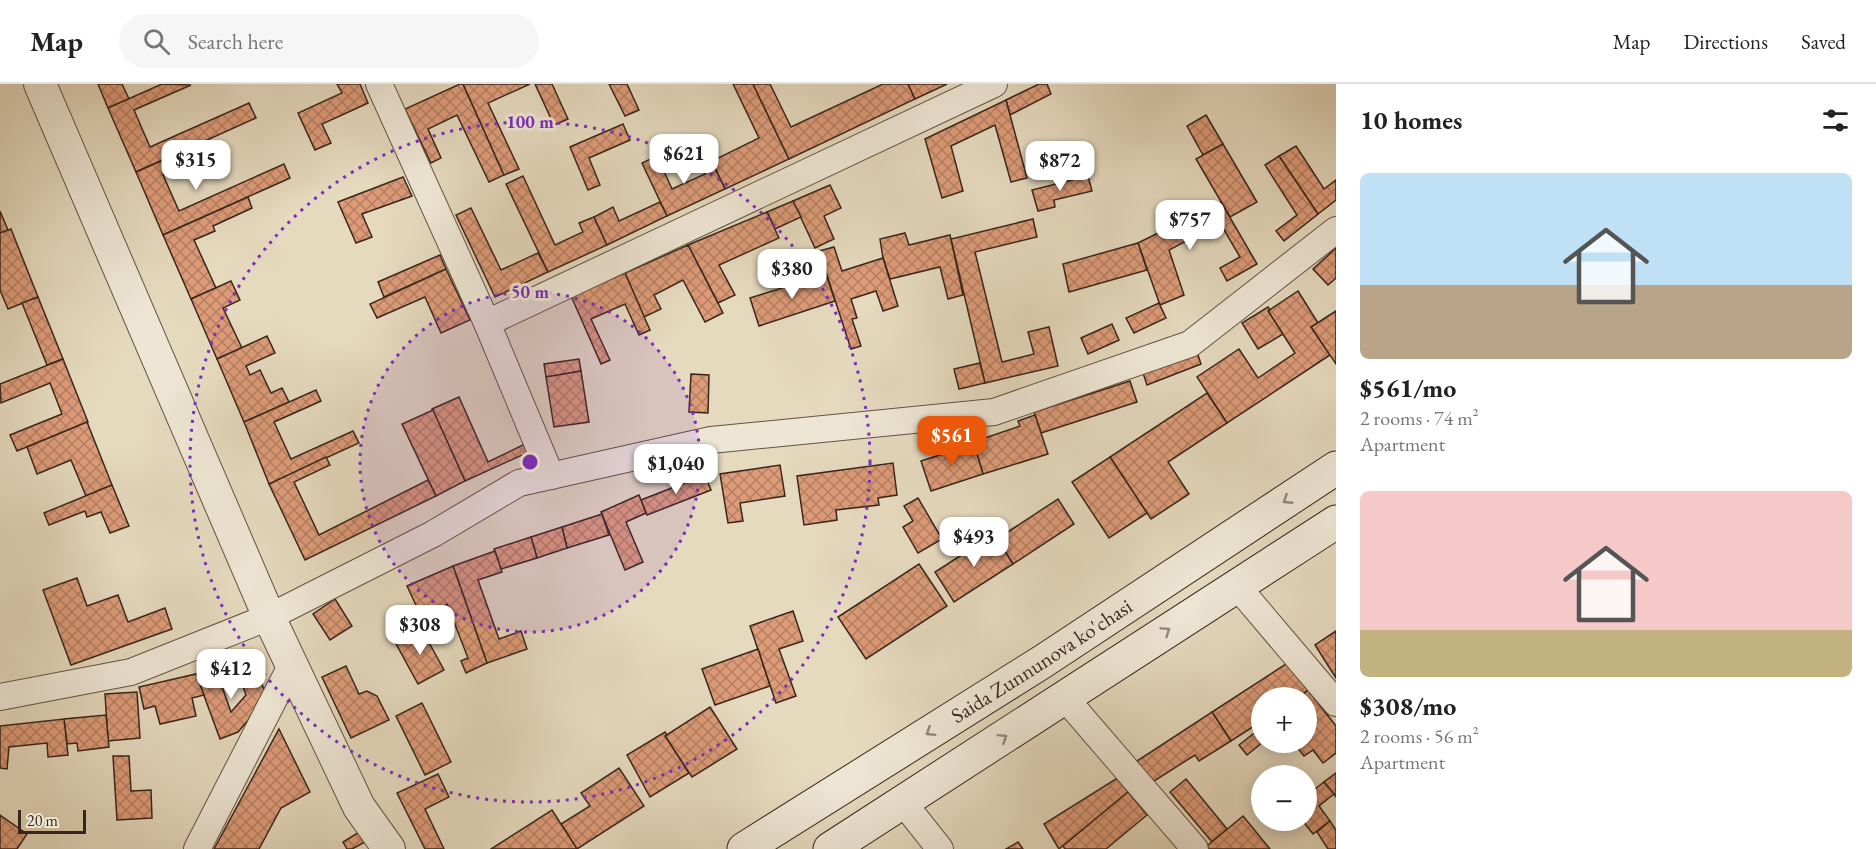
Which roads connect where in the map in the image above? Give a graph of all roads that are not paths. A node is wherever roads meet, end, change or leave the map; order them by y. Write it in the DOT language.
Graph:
graph roads {
  1 [pos="40,84"];
  2 [pos="994,84"];
  3 [pos="388,87"];
  4 [pos="1336,230"];
  5 [pos="487,323"];
  6 [pos="1336,468"];
  7 [pos="551,476"];
  8 [pos="1336,522"];
  9 [pos="1236,585"];
  10 [pos="269,617"];
  11 [pos="292,664"];
  12 [pos="0,697"];
  13 [pos="1065,698"];
  14 [pos="1336,703"];
  15 [pos="902,801"];
  16 [pos="197,849"];
  17 [pos="388,849"];
  18 [pos="744,849"];
  19 [pos="830,849"];
  20 [pos="940,849"];
  21 [pos="1195,849"];
  1 -- 10 [label="street"];
  2 -- 5 [label="street"];
  3 -- 5 [label="street"];
  4 -- 7 [label="street"];
  5 -- 7 [label="street"];
  6 -- 18 [label="main road, Saida Zunnunova ko'chasi, one-way"];
  7 -- 10 [label="street"];
  8 -- 9 [label="main road, Saida Zunnunova ko'chasi"];
  13 -- 9 [label="main road, Saida Zunnunova ko'chasi, one-way"];
  9 -- 14 [label="street"];
  10 -- 11 [label="street"];
  10 -- 12 [label="street"];
  11 -- 16 [label="street"];
  11 -- 17 [label="street"];
  15 -- 13 [label="main road, Saida Zunnunova ko'chasi, one-way"];
  13 -- 21 [label="street"];
  15 -- 19 [label="main road, Saida Zunnunova ko'chasi"];
  15 -- 20 [label="street"];
}
